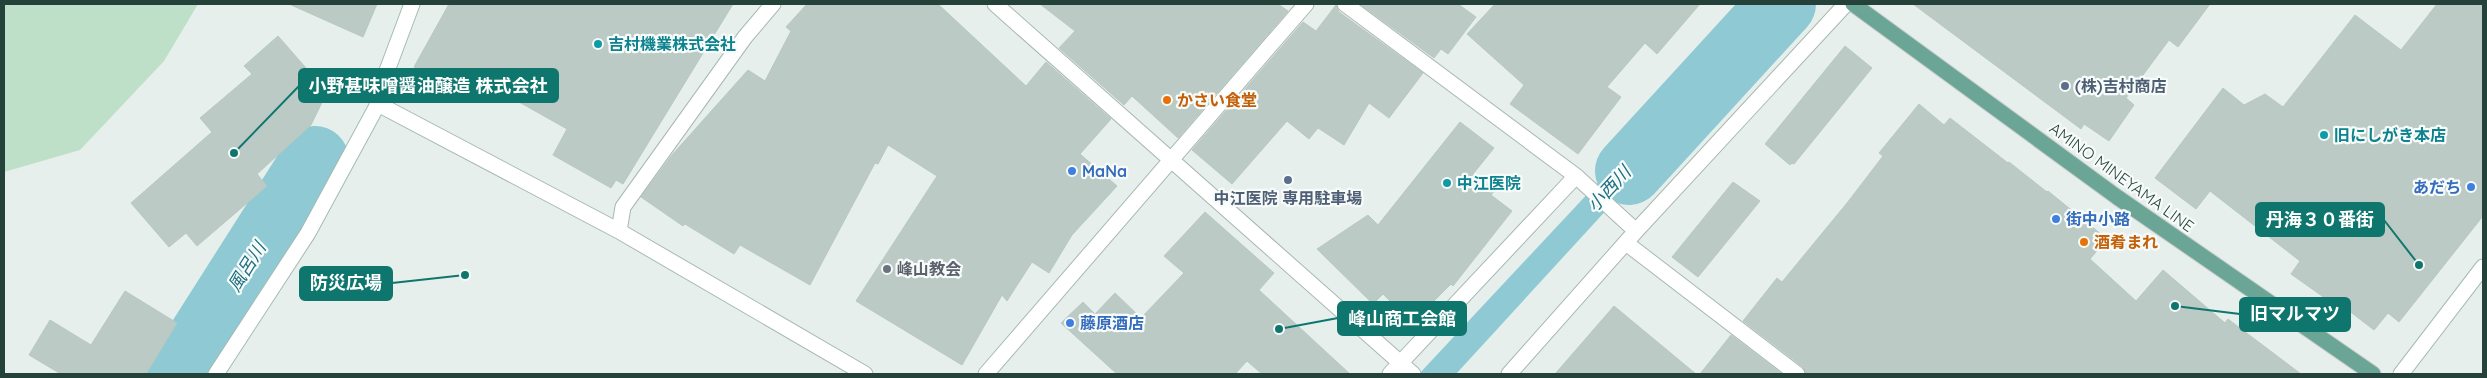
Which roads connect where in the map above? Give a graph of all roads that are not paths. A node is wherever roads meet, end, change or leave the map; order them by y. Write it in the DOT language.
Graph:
graph roads {
  1 [pos="412,4"];
  2 [pos="774,4"];
  3 [pos="994,4"];
  4 [pos="1306,4"];
  5 [pos="1345,4"];
  6 [pos="1846,4"];
  7 [pos="1853,4"];
  8 [pos="378,104"];
  9 [pos="1172,160"];
  10 [pos="1579,179"];
  11 [pos="619,231"];
  12 [pos="1636,231"];
  13 [pos="1626,242"];
  14 [pos="2483,267"];
  15 [pos="1406,369"];
  16 [pos="216,374"];
  17 [pos="865,374"];
  18 [pos="986,374"];
  19 [pos="1390,374"];
  20 [pos="1510,374"];
  21 [pos="1797,374"];
  22 [pos="2373,374"];
  23 [pos="2401,374"];
  1 -- 8 [label="street"];
  2 -- 11 [label="street"];
  3 -- 9 [label="street"];
  4 -- 9 [label="street"];
  5 -- 10 [label="street"];
  6 -- 12 [label="street"];
  7 -- 22 [label="main road, AMINO MINEYAMA LINE"];
  8 -- 11 [label="street"];
  8 -- 16 [label="street"];
  9 -- 15 [label="street"];
  9 -- 18 [label="street"];
  10 -- 12 [label="street"];
  10 -- 15 [label="street"];
  11 -- 17 [label="street"];
  12 -- 13 [label="street"];
  13 -- 20 [label="street"];
  13 -- 21 [label="street"];
  14 -- 23 [label="street"];
  15 -- 19 [label="street"];
}
